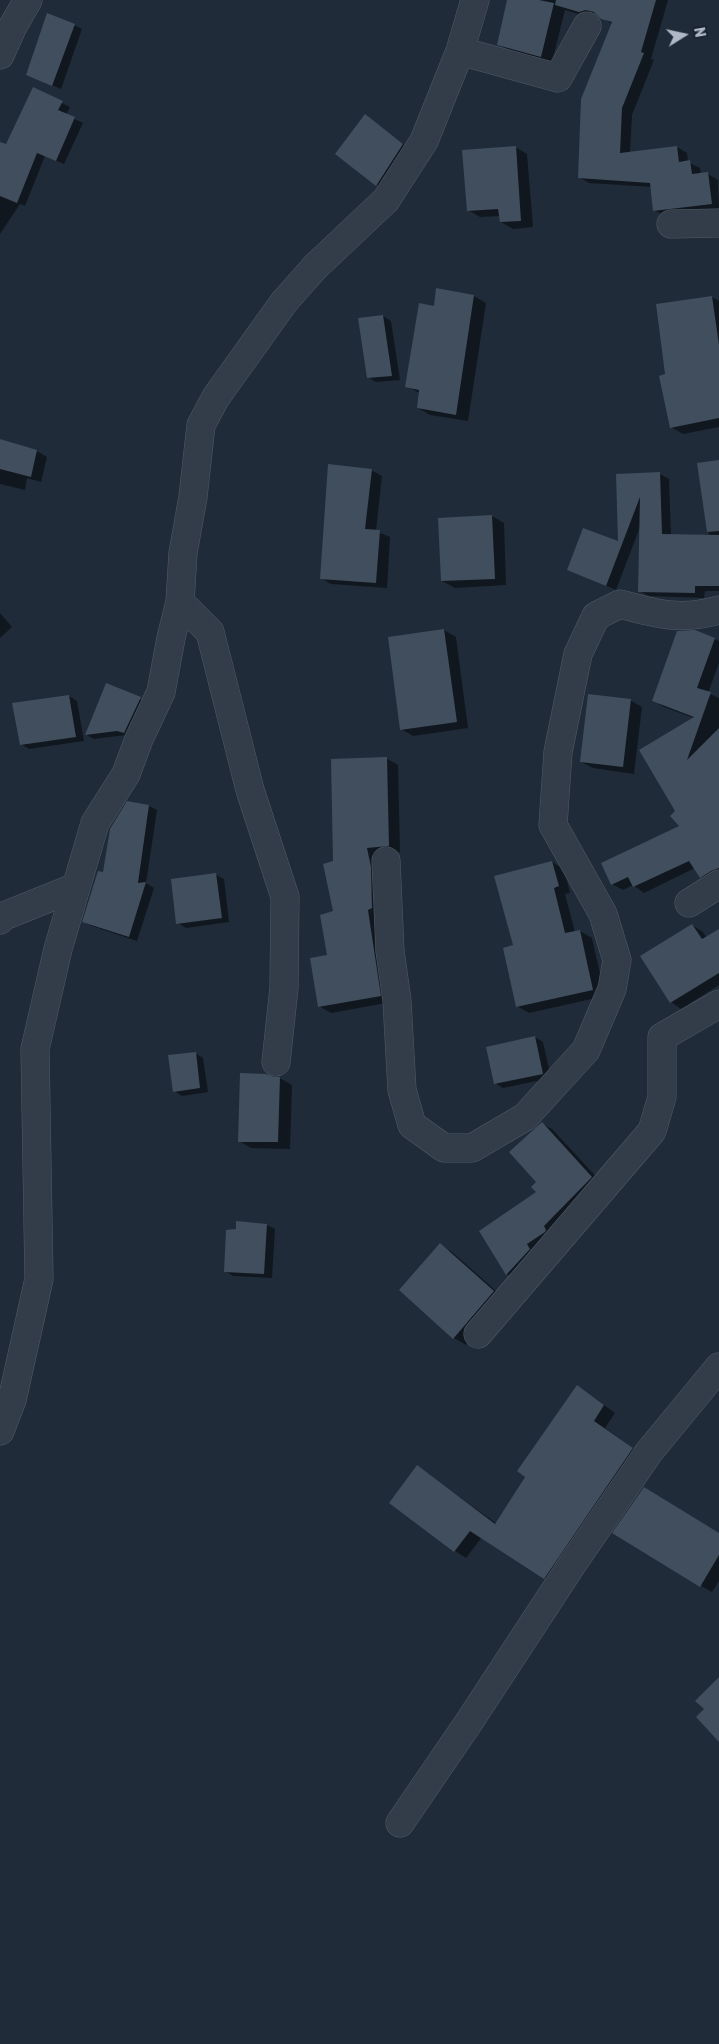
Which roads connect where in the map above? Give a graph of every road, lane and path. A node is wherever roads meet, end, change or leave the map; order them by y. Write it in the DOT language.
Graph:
graph roads {
  1 [pos="28,0"];
  2 [pos="475,0"];
  3 [pos="587,26"];
  4 [pos="460,51"];
  5 [pos="0,55"];
  6 [pos="719,223"];
  7 [pos="671,224"];
  8 [pos="180,602"];
  9 [pos="719,610"];
  10 [pos="386,861"];
  11 [pos="719,884"];
  12 [pos="76,887"];
  13 [pos="689,903"];
  14 [pos="0,920"];
  15 [pos="719,1004"];
  16 [pos="276,1062"];
  17 [pos="478,1334"];
  18 [pos="719,1367"];
  19 [pos="0,1431"];
  20 [pos="400,1823"];
  1 -- 5 [label="street"];
  2 -- 4 [label="street"];
  3 -- 4 [label="street"];
  4 -- 8 [label="street"];
  6 -- 7 [label="street"];
  8 -- 12 [label="street"];
  8 -- 16 [label="street"];
  9 -- 10 [label="street"];
  11 -- 13 [label="street"];
  12 -- 14 [label="street"];
  12 -- 19 [label="street"];
  15 -- 17 [label="street"];
  18 -- 20 [label="street"];
}
